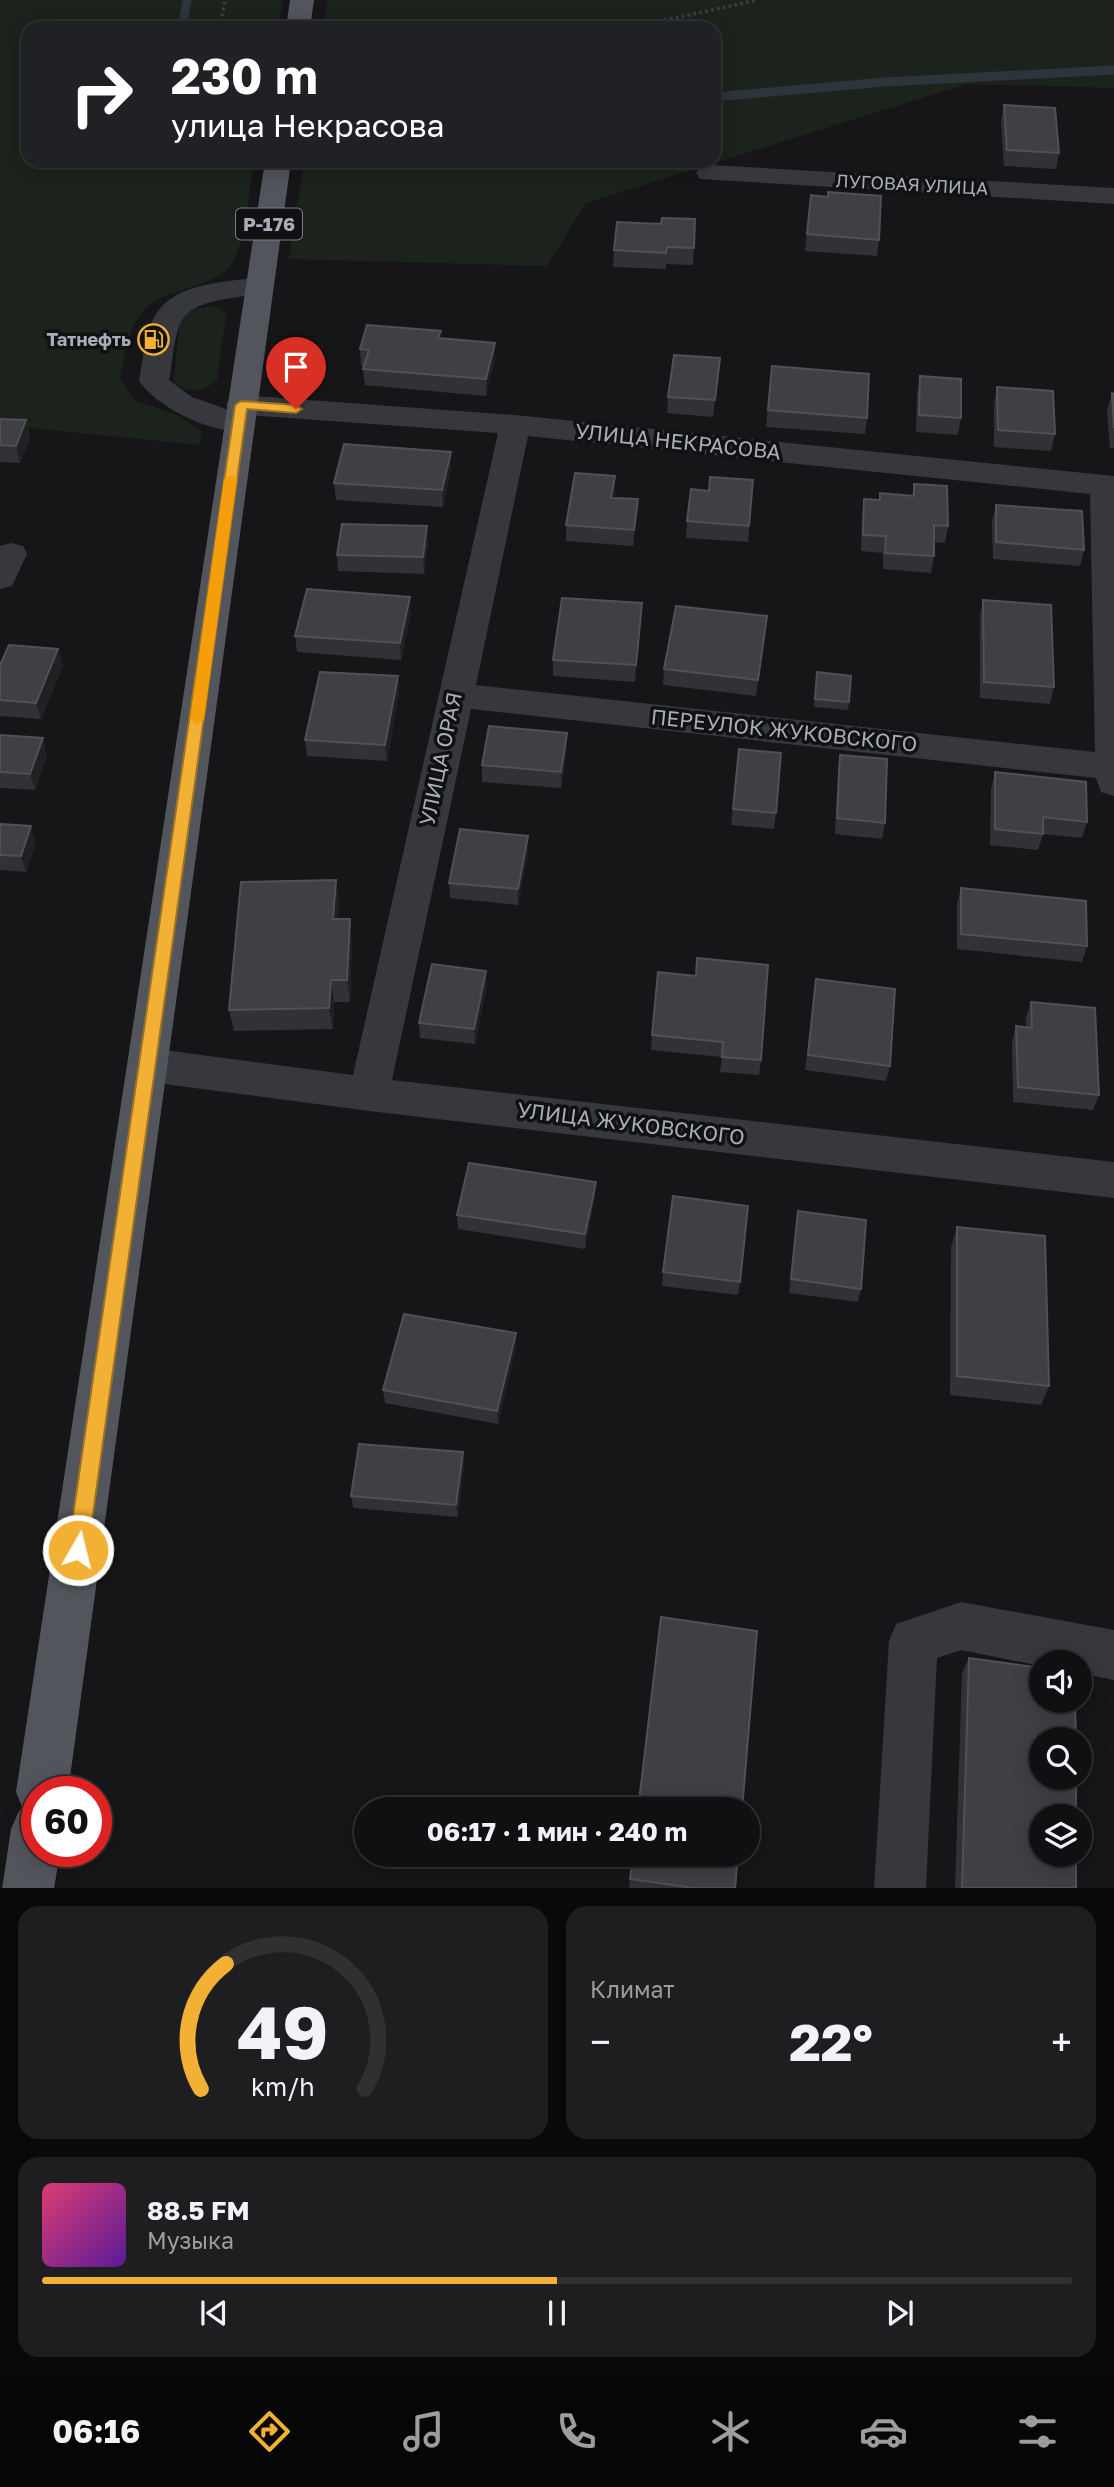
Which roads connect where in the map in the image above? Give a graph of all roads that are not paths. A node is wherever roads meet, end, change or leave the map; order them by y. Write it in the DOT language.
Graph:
graph roads {
  1 [pos="302,0"];
  2 [pos="299,21"];
  3 [pos="277,168"];
  4 [pos="710,173"];
  5 [pos="1114,196"];
  6 [pos="259,286"];
  7 [pos="240,414"];
  8 [pos="515,425"];
  9 [pos="1110,485"];
  10 [pos="455,695"];
  11 [pos="1113,775"];
  12 [pos="149,1065"];
  13 [pos="369,1094"];
  14 [pos="1114,1180"];
  15 [pos="1114,1656"];
  16 [pos="44,1776"];
  17 [pos="31,1867"];
  18 [pos="28,1888"];
  19 [pos="900,1888"];
  1 -- 2 [label="main road"];
  3 -- 6 [label="main road, Р-176"];
  4 -- 5 [label="street, ЛУГОВАЯ УЛИЦА"];
  6 -- 7 [label="main road"];
  6 -- 7 [label="street, УЛИЦА НЕКРАСОВА"];
  7 -- 8 [label="street, УЛИЦА НЕКРАСОВА"];
  7 -- 12 [label="main road"];
  8 -- 9 [label="street, УЛИЦА НЕКРАСОВА"];
  8 -- 10 [label="street, УЛИЦА ОРАЯ"];
  9 -- 11 [label="street"];
  10 -- 11 [label="street, ПЕРЕУЛОК ЖУКОВСКОГО"];
  10 -- 13 [label="street, УЛИЦА ОРАЯ"];
  12 -- 13 [label="street, УЛИЦА ЖУКОВСКОГО"];
  12 -- 16 [label="main road"];
  13 -- 14 [label="street, УЛИЦА ЖУКОВСКОГО"];
  15 -- 19 [label="street"];
  17 -- 18 [label="main road"];
}
